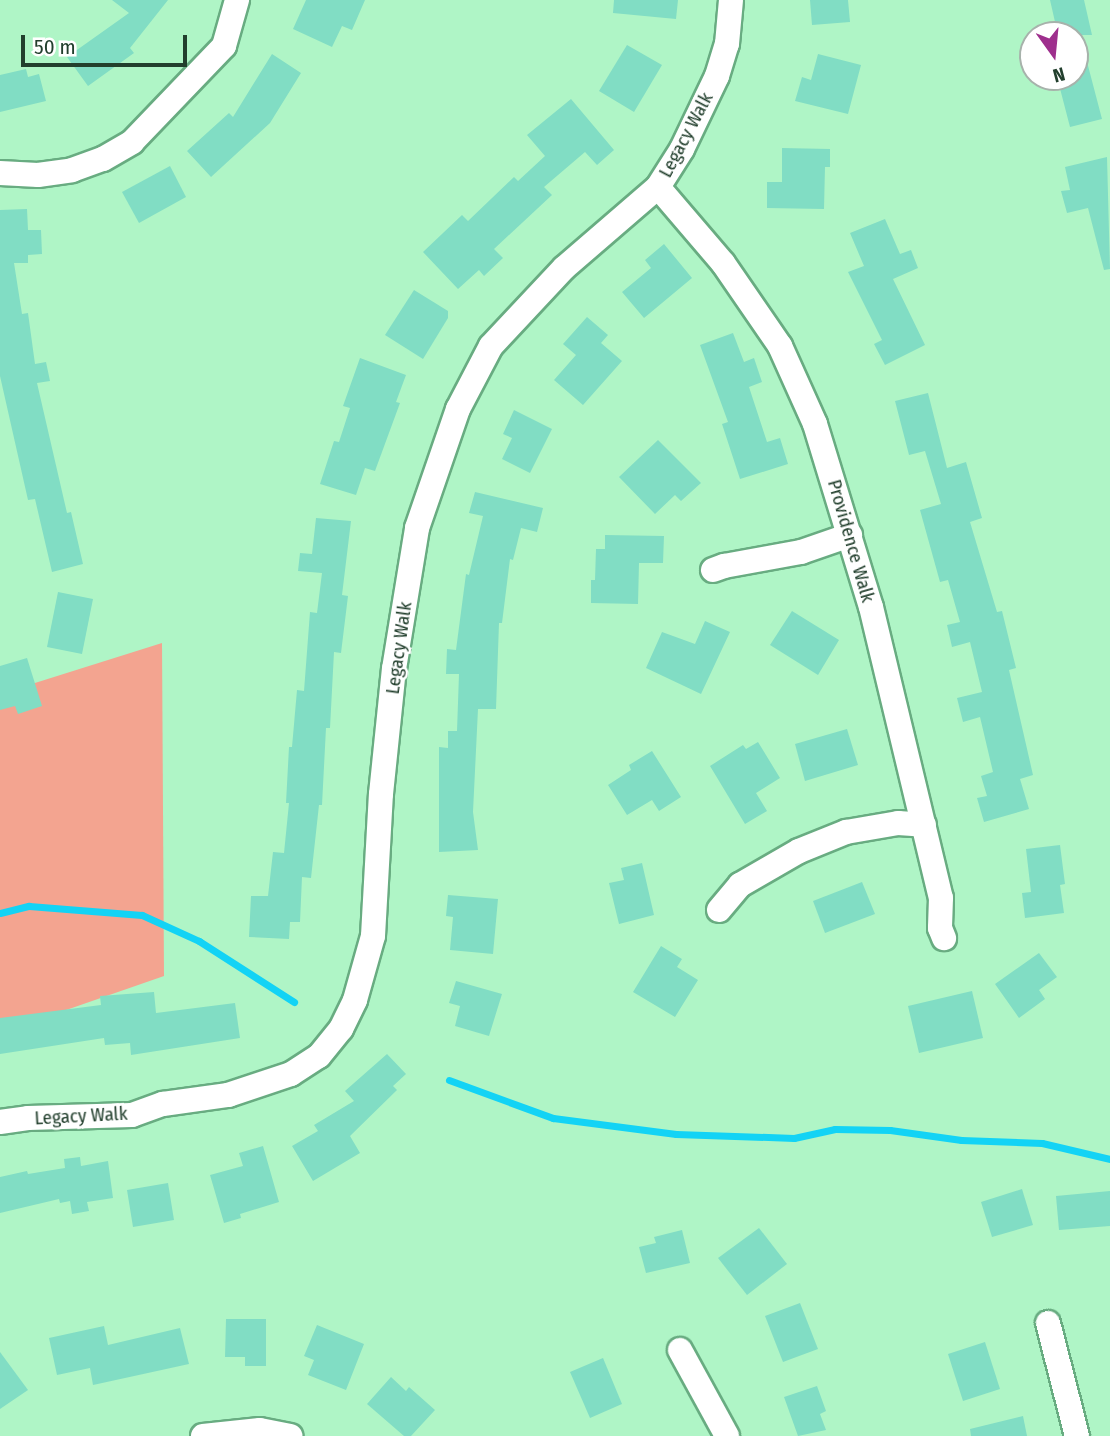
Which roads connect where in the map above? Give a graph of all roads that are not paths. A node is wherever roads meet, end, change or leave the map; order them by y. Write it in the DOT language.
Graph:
graph roads {
  1 [pos="237,0"];
  2 [pos="731,0"];
  3 [pos="0,173"];
  4 [pos="658,187"];
  5 [pos="850,535"];
  6 [pos="713,570"];
  7 [pos="924,825"];
  8 [pos="719,909"];
  9 [pos="944,938"];
  10 [pos="0,1122"];
  11 [pos="1048,1323"];
  12 [pos="680,1350"];
  13 [pos="204,1436"];
  14 [pos="290,1436"];
  15 [pos="727,1436"];
  16 [pos="1077,1436"];
  1 -- 3 [label="street"];
  2 -- 4 [label="street, Legacy Walk"];
  4 -- 5 [label="street, Providence Walk"];
  4 -- 10 [label="street, Legacy Walk"];
  5 -- 6 [label="street"];
  5 -- 7 [label="street, Providence Walk"];
  7 -- 8 [label="street"];
  7 -- 9 [label="street, Providence Walk"];
  11 -- 16 [label="street"];
  12 -- 15 [label="street"];
  13 -- 14 [label="street"];
}
